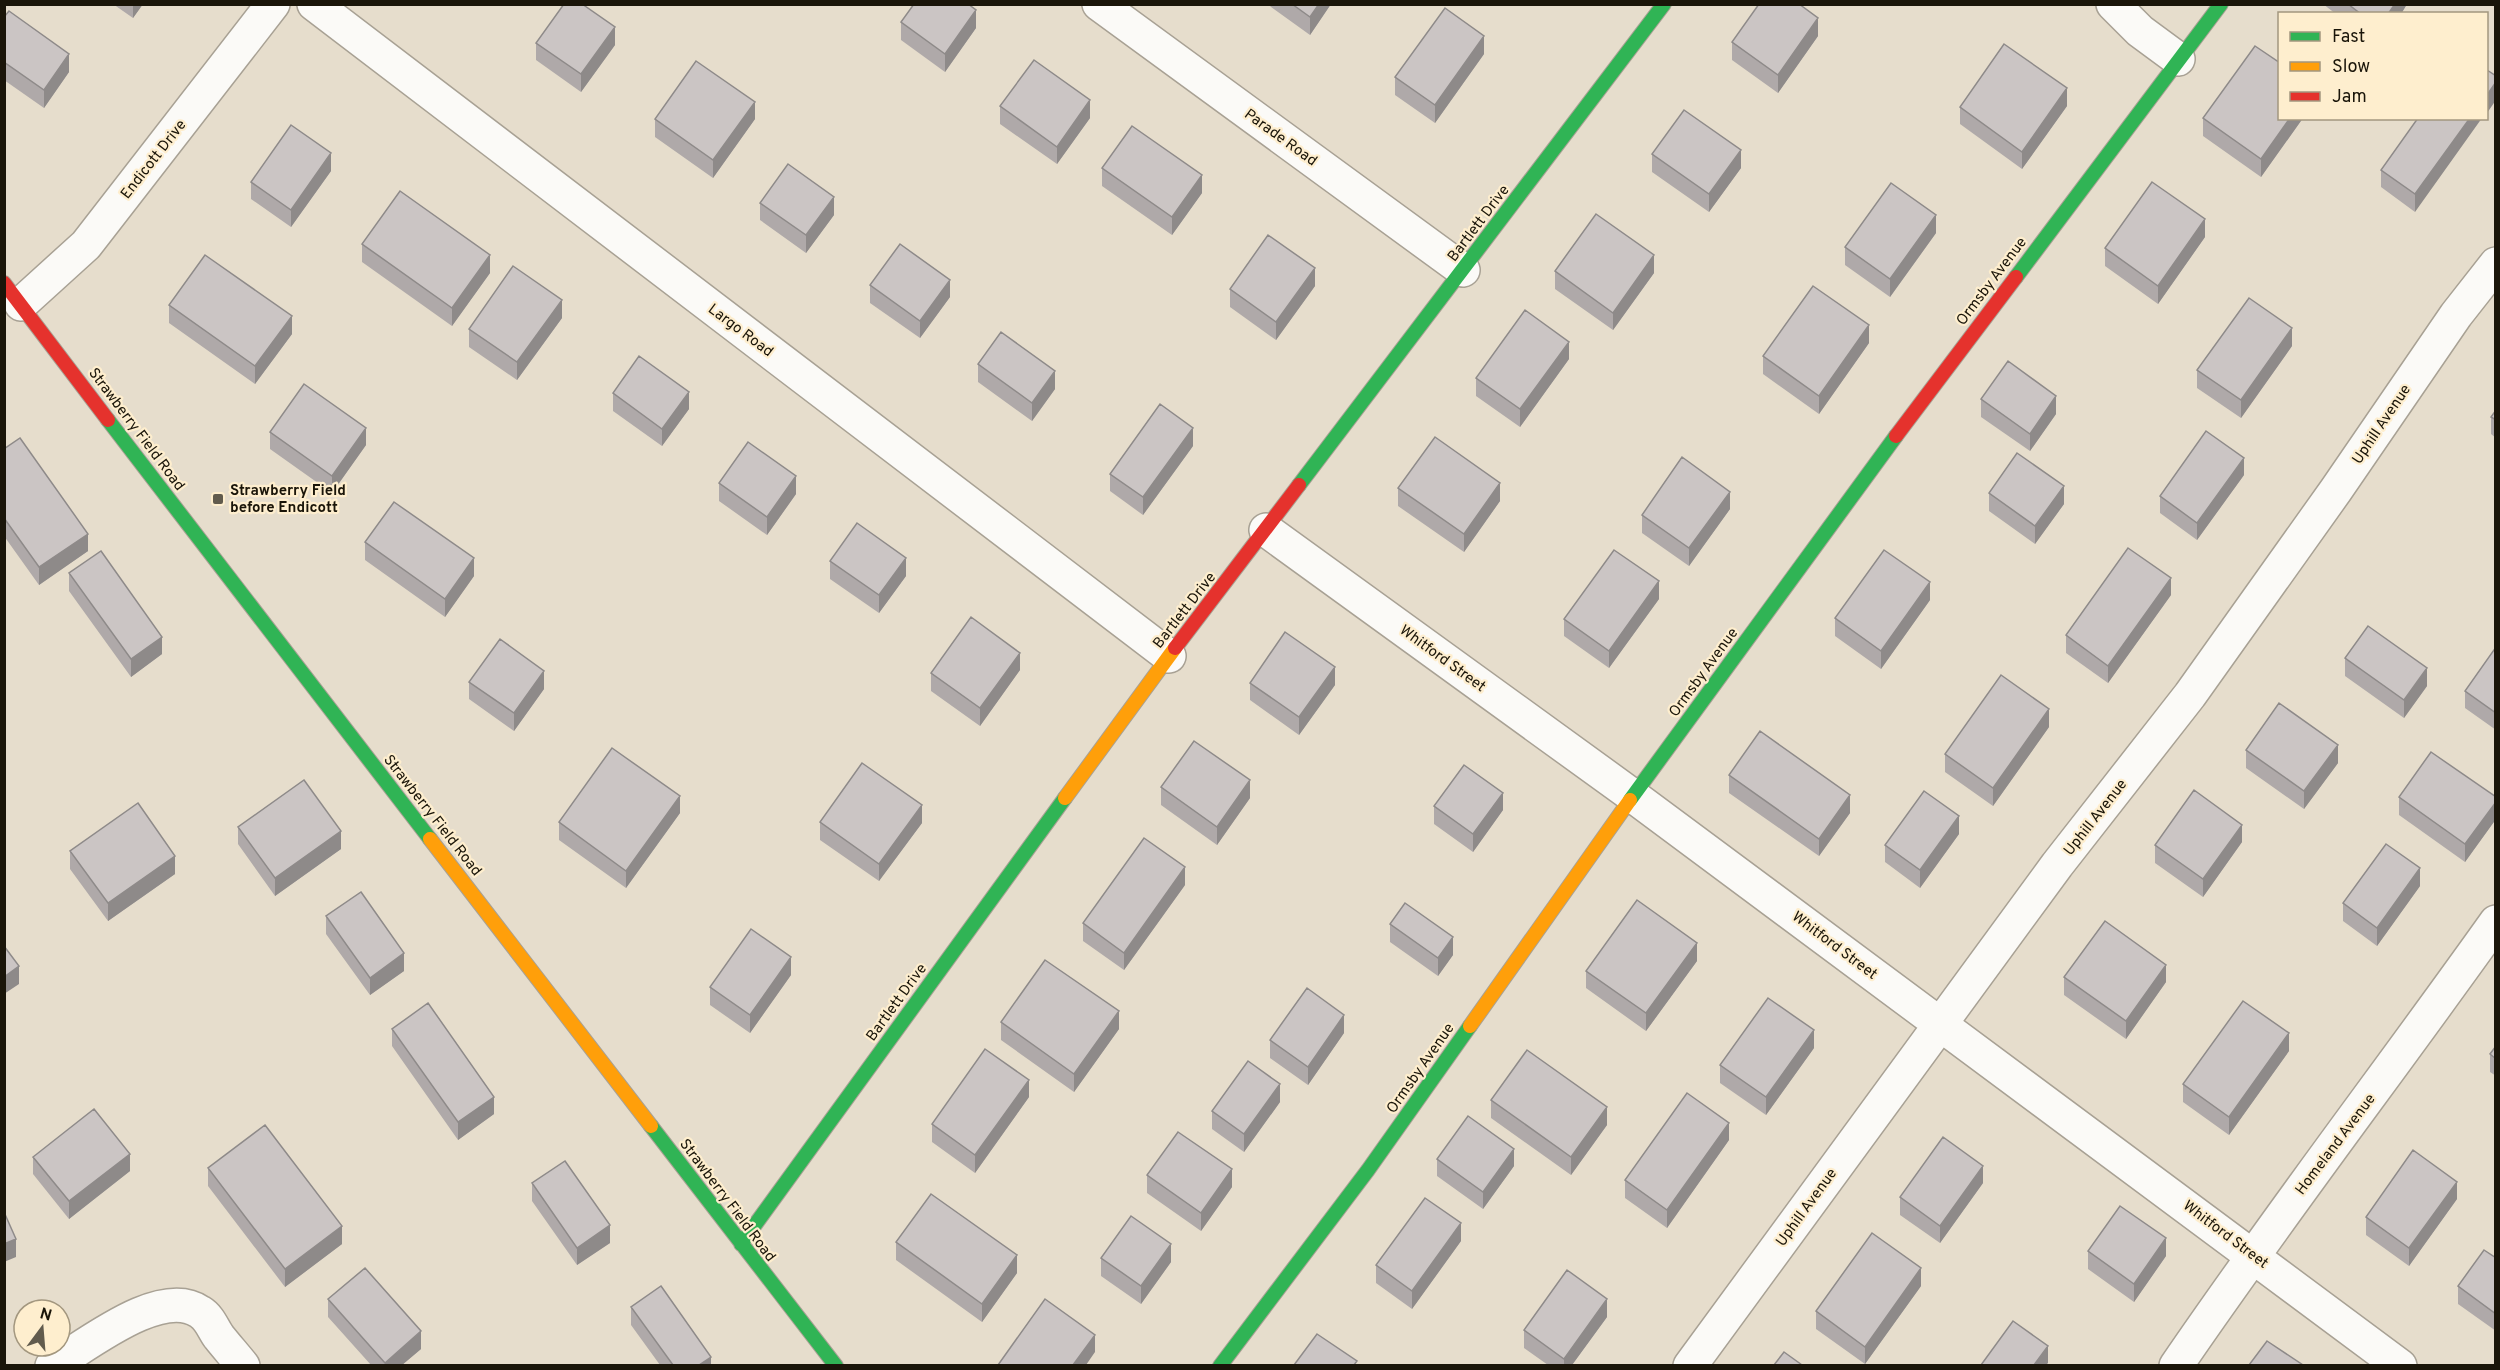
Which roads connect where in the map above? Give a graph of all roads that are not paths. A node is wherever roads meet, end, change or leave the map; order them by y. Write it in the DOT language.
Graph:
graph roads {
  1 [pos="273,4"];
  2 [pos="314,4"];
  3 [pos="1099,4"];
  4 [pos="1664,4"];
  5 [pos="2113,4"];
  6 [pos="2221,4"];
  7 [pos="2178,59"];
  8 [pos="2496,264"];
  9 [pos="1463,270"];
  10 [pos="13,293"];
  11 [pos="1266,531"];
  12 [pos="1169,656"];
  13 [pos="1634,796"];
  14 [pos="2496,922"];
  15 [pos="1940,1023"];
  16 [pos="741,1244"];
  17 [pos="2252,1254"];
  18 [pos="52,1365"];
  19 [pos="243,1365"];
  20 [pos="836,1365"];
  21 [pos="1220,1365"];
  22 [pos="1690,1365"];
  23 [pos="2176,1365"];
  24 [pos="2400,1365"];
  1 -- 10 [label="street, Endicott Drive"];
  2 -- 12 [label="street, Largo Road"];
  3 -- 9 [label="street, Parade Road"];
  4 -- 9 [label="street, Bartlett Drive"];
  5 -- 7 [label="street"];
  6 -- 7 [label="street, Ormsby Avenue"];
  7 -- 13 [label="street, Ormsby Avenue"];
  8 -- 15 [label="street, Uphill Avenue"];
  9 -- 11 [label="street, Bartlett Drive"];
  10 -- 16 [label="street, Strawberry Field Road"];
  11 -- 12 [label="street, Bartlett Drive"];
  11 -- 13 [label="street, Whitford Street"];
  12 -- 16 [label="street, Bartlett Drive"];
  13 -- 15 [label="street, Whitford Street"];
  13 -- 21 [label="street, Ormsby Avenue"];
  14 -- 17 [label="street, Homeland Avenue"];
  15 -- 17 [label="street, Whitford Street"];
  15 -- 22 [label="street, Uphill Avenue"];
  16 -- 20 [label="street, Strawberry Field Road"];
  17 -- 23 [label="street, Homeland Avenue"];
  17 -- 24 [label="street, Whitford Street"];
  18 -- 19 [label="street"];
}
